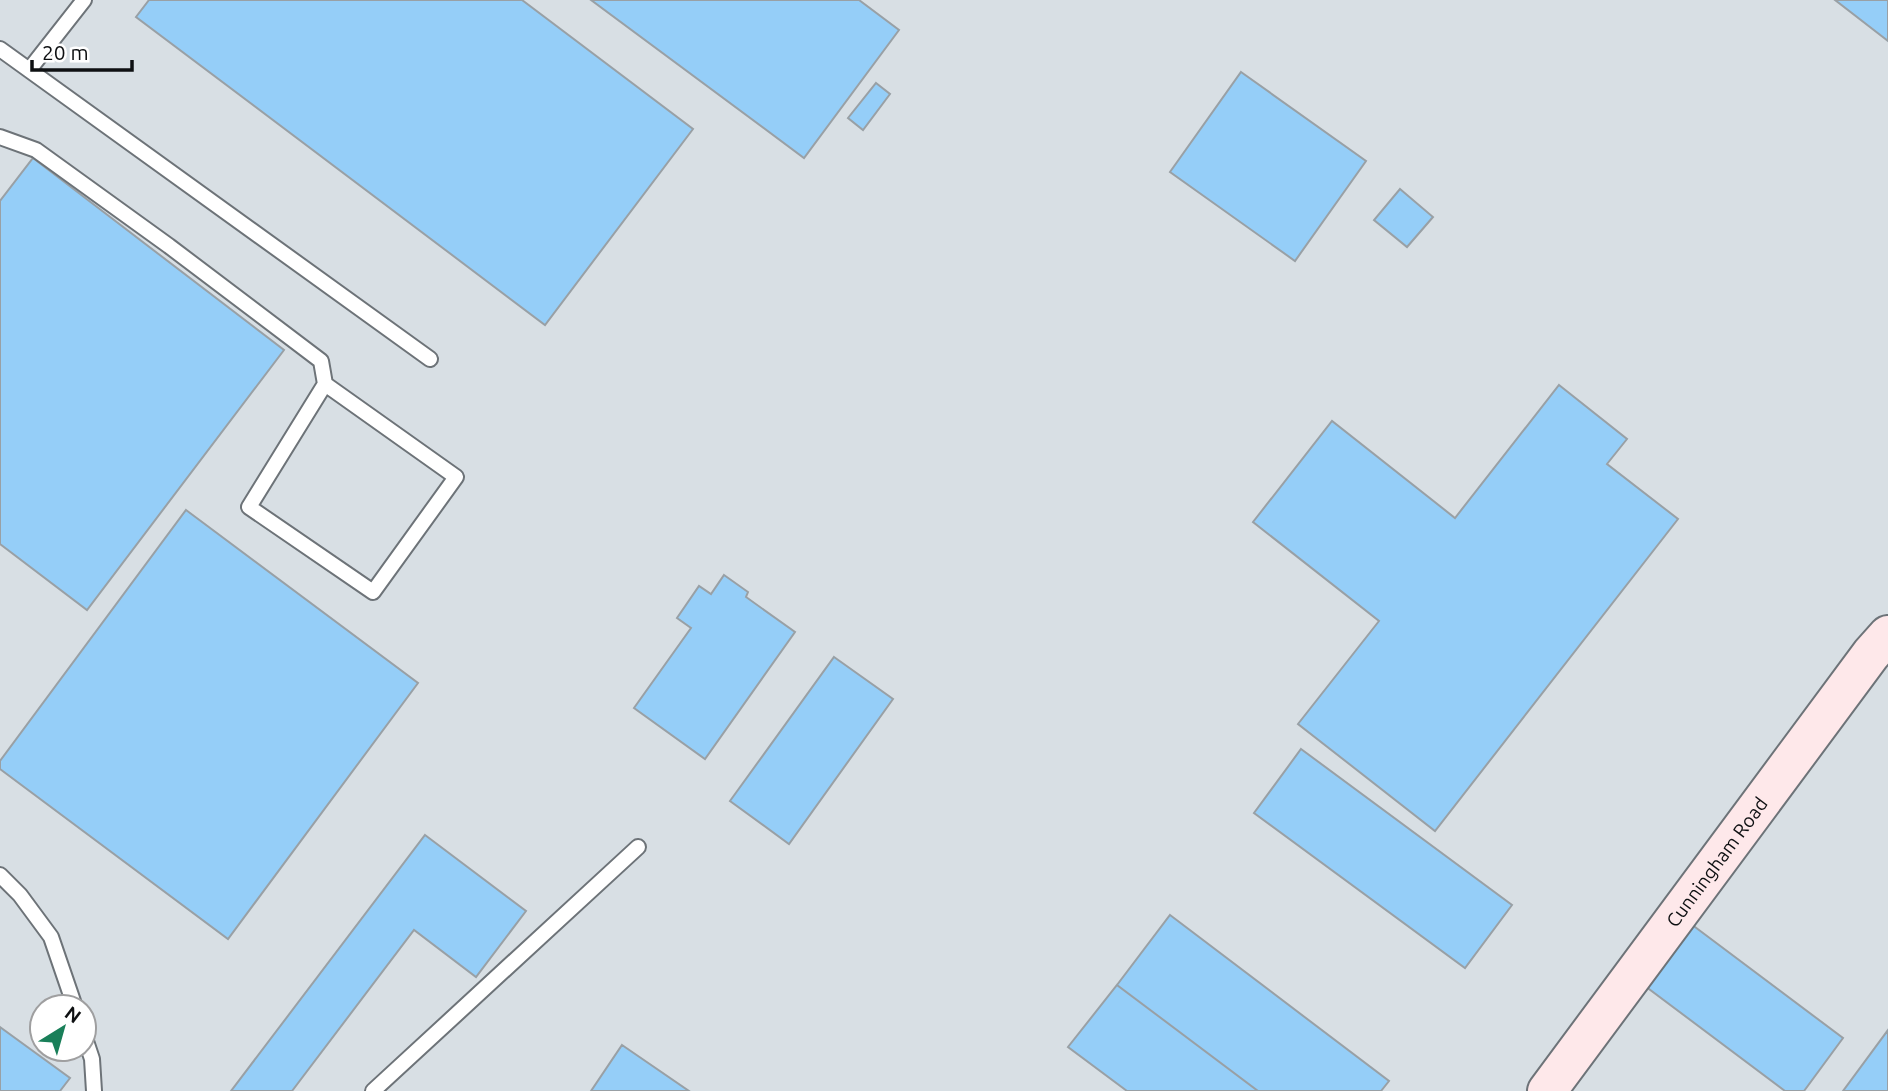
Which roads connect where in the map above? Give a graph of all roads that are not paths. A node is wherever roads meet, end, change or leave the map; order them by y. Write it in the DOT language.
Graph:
graph roads {
  1 [pos="84,0"];
  2 [pos="0,49"];
  3 [pos="29,70"];
  4 [pos="0,136"];
  5 [pos="430,359"];
  6 [pos="325,384"];
  7 [pos="1888,635"];
  8 [pos="638,847"];
  9 [pos="0,875"];
  10 [pos="70,993"];
  11 [pos="92,1063"];
  12 [pos="94,1091"];
  13 [pos="373,1091"];
  14 [pos="1547,1091"];
  1 -- 3 [label="lane"];
  2 -- 3 [label="lane"];
  3 -- 5 [label="lane"];
  4 -- 6 [label="lane"];
  6 -- 6 [label="lane"];
  7 -- 14 [label="street, Cunningham Road"];
  8 -- 13 [label="lane"];
  9 -- 10 [label="lane"];
  11 -- 12 [label="lane"];
}
